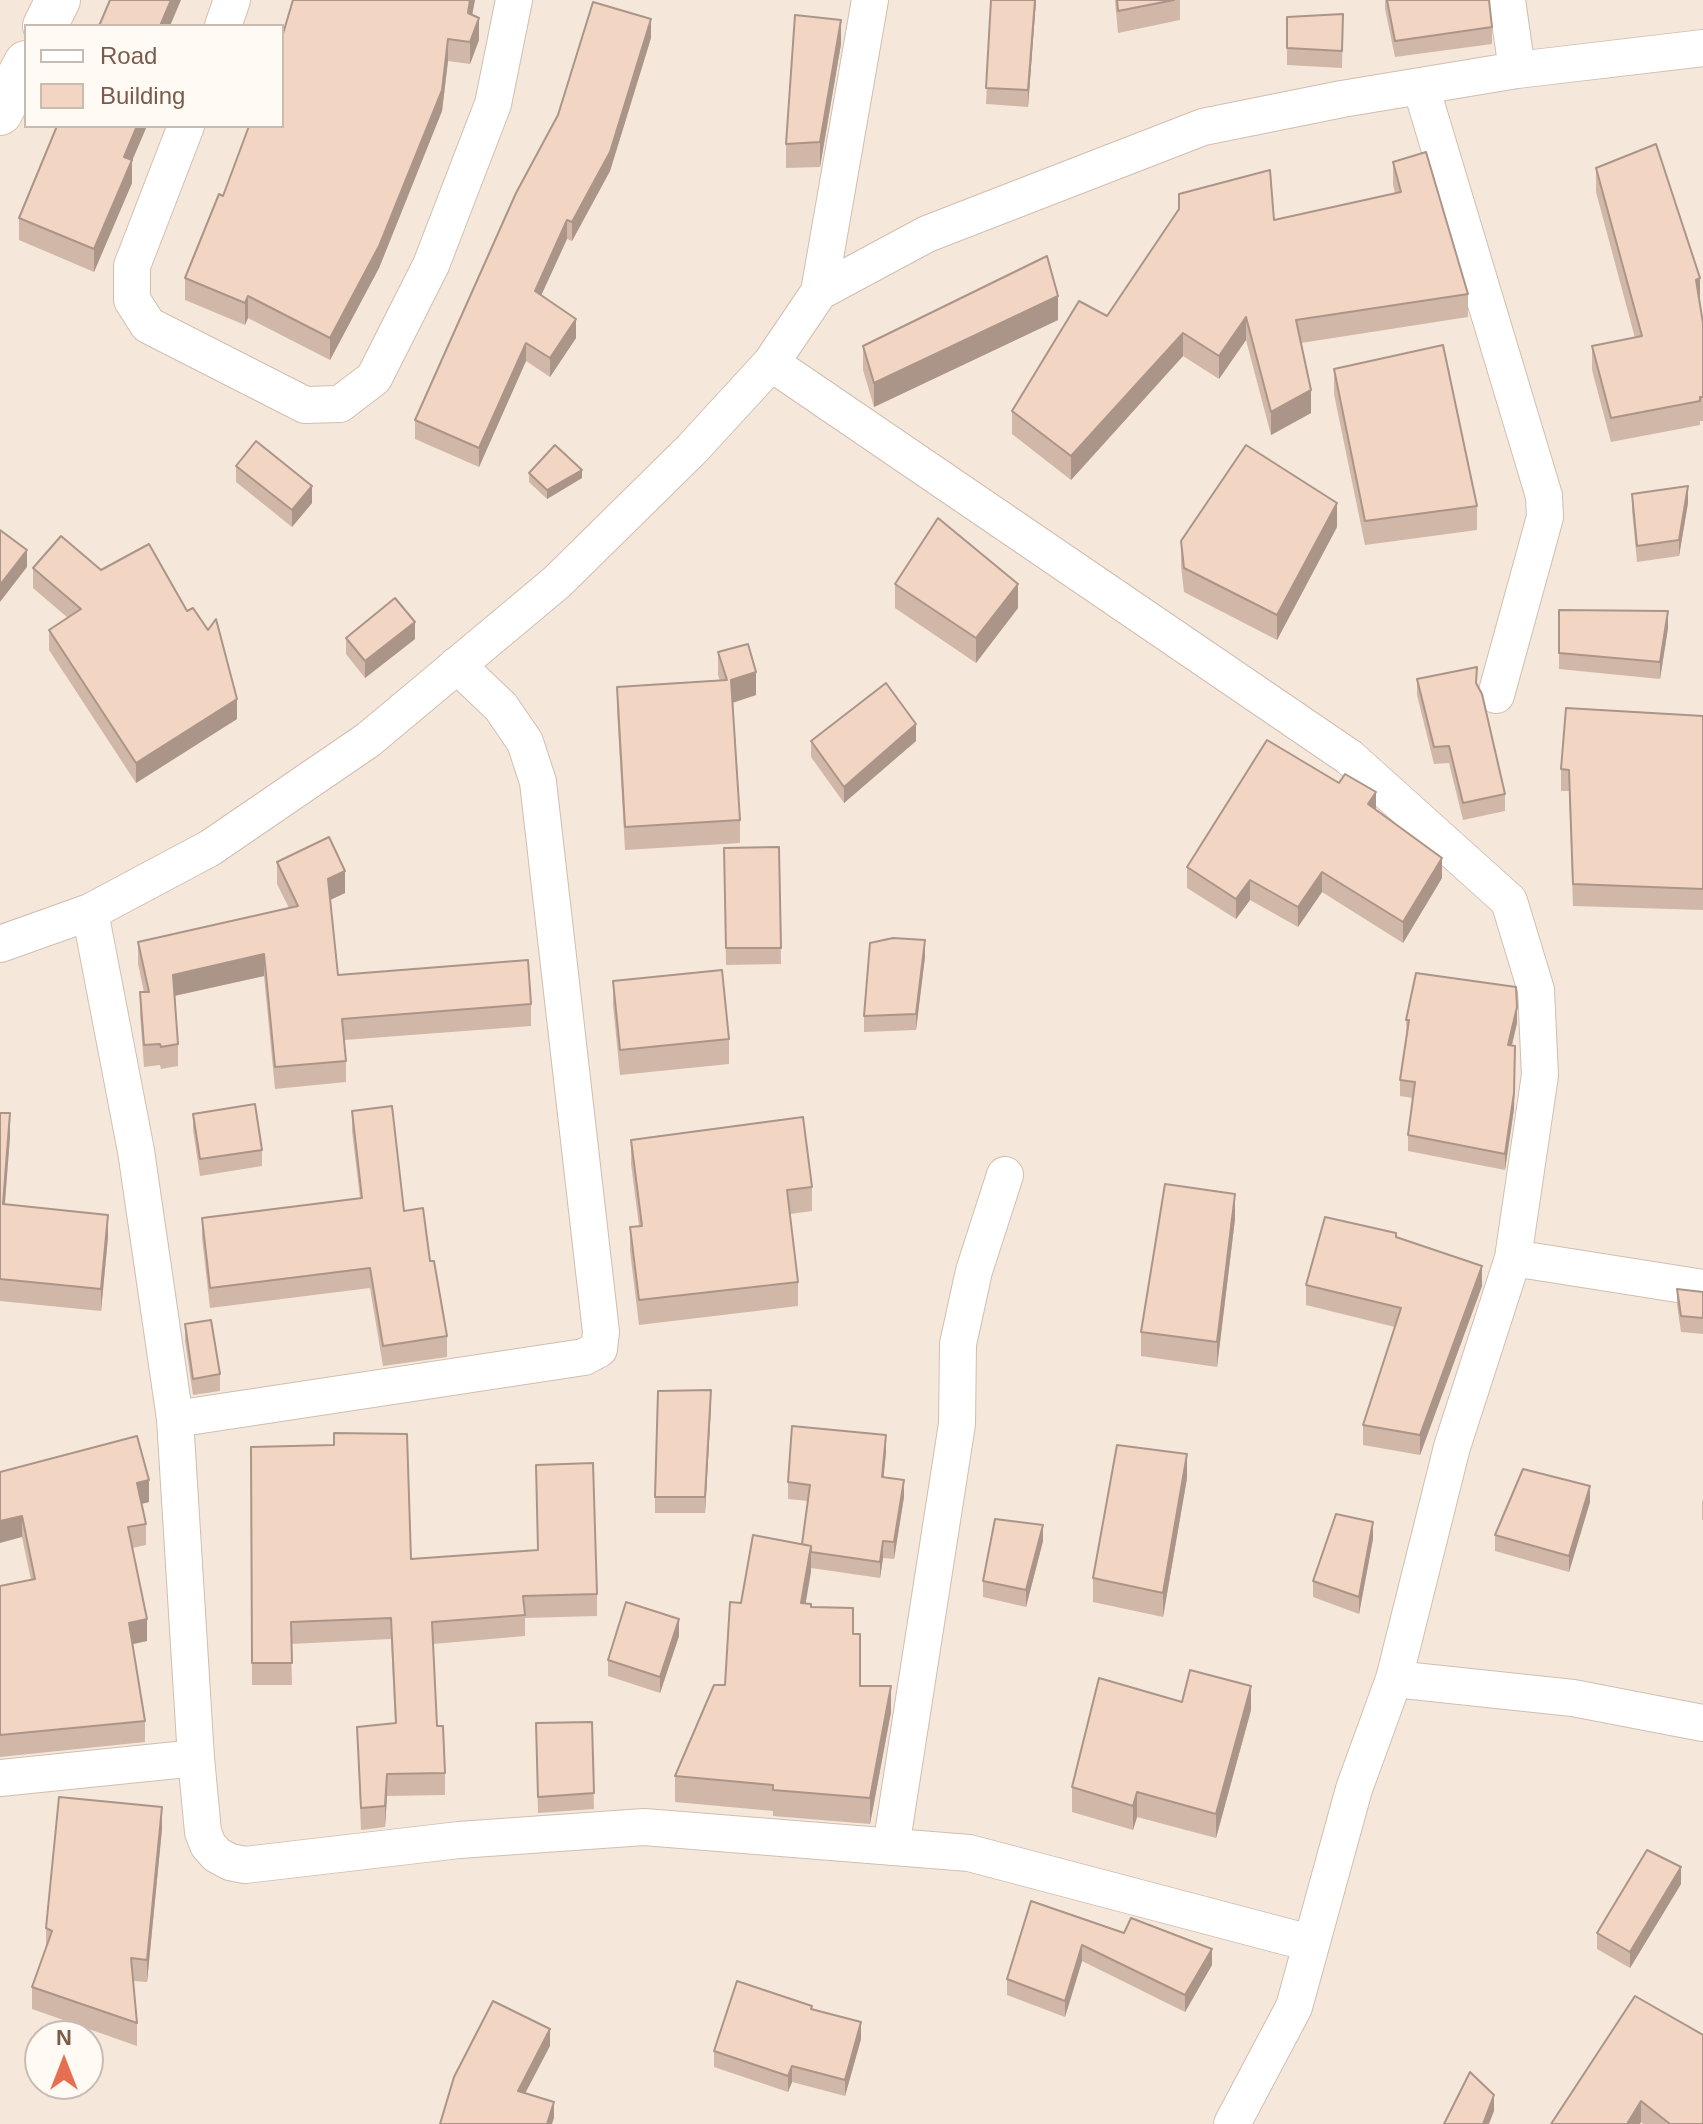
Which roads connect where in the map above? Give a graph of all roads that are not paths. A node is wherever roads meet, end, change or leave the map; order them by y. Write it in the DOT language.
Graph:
graph roads {
  1 [pos="58,0"];
  2 [pos="232,0"];
  3 [pos="514,0"];
  4 [pos="870,0"];
  5 [pos="1507,0"];
  6 [pos="46,24"];
  7 [pos="224,24"];
  8 [pos="1703,48"];
  9 [pos="24,67"];
  10 [pos="1517,70"];
  11 [pos="1421,87"];
  12 [pos="0,113"];
  13 [pos="185,128"];
  14 [pos="819,292"];
  15 [pos="771,363"];
  16 [pos="457,665"];
  17 [pos="1496,695"];
  18 [pos="90,912"];
  19 [pos="0,944"];
  20 [pos="1005,1175"];
  21 [pos="1513,1258"];
  22 [pos="1703,1288"];
  23 [pos="175,1419"];
  24 [pos="1394,1679"];
  25 [pos="1703,1723"];
  26 [pos="196,1758"];
  27 [pos="0,1778"];
  28 [pos="891,1847"];
  29 [pos="1310,1943"];
  30 [pos="1232,2124"];
  1 -- 6 [label="main road"];
  2 -- 7 [label="street"];
  3 -- 13 [label="street"];
  4 -- 14 [label="street"];
  5 -- 10 [label="street"];
  8 -- 10 [label="street"];
  9 -- 12 [label="main road"];
  10 -- 11 [label="street"];
  11 -- 14 [label="street"];
  11 -- 17 [label="street"];
  14 -- 15 [label="street"];
  15 -- 16 [label="street"];
  15 -- 21 [label="street"];
  16 -- 18 [label="street"];
  16 -- 23 [label="street"];
  18 -- 19 [label="street"];
  18 -- 23 [label="street"];
  20 -- 28 [label="street"];
  21 -- 22 [label="street"];
  21 -- 24 [label="street"];
  23 -- 26 [label="street"];
  24 -- 25 [label="street"];
  24 -- 29 [label="street"];
  26 -- 27 [label="street"];
  26 -- 28 [label="street"];
  28 -- 29 [label="street"];
  29 -- 30 [label="street"];
}
